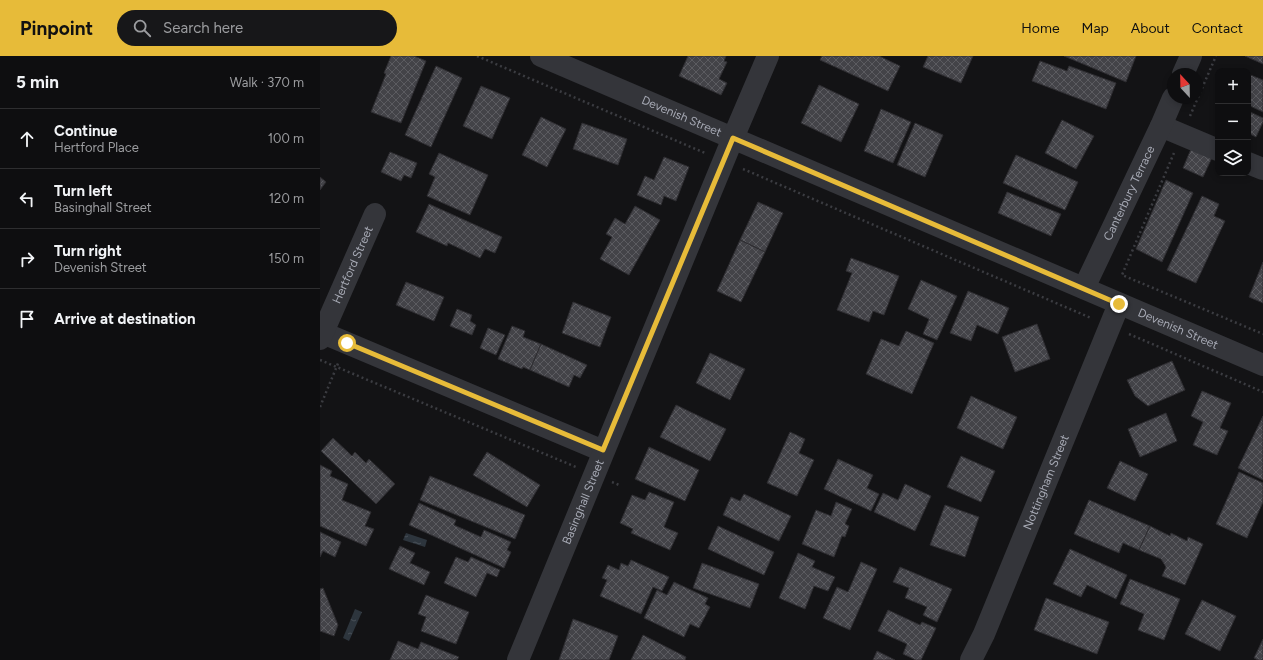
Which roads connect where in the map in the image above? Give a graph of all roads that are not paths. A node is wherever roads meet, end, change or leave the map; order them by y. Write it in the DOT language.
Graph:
graph roads {
  1 [pos="541,56"];
  2 [pos="768,56"];
  3 [pos="1191,56"];
  4 [pos="1186,68"];
  5 [pos="1170,104"];
  6 [pos="1161,126"];
  7 [pos="733,138"];
  8 [pos="1215,149"];
  9 [pos="1251,164"];
  10 [pos="1263,169"];
  11 [pos="375,214"];
  12 [pos="1084,288"];
  13 [pos="1119,304"];
  14 [pos="321,336"];
  15 [pos="1263,365"];
  16 [pos="603,450"];
  17 [pos="518,660"];
  18 [pos="971,660"];
  1 -- 7 [label="street, Devenish Street"];
  2 -- 7 [label="street, Basinghall Street"];
  3 -- 4 [label="street"];
  5 -- 6 [label="street, Canterbury Terrace"];
  6 -- 8 [label="street"];
  6 -- 12 [label="street, Canterbury Terrace"];
  7 -- 12 [label="street, Devenish Street"];
  7 -- 16 [label="street, Basinghall Street"];
  9 -- 10 [label="street"];
  11 -- 14 [label="street, Hertford Street"];
  12 -- 13 [label="street, Devenish Street"];
  13 -- 15 [label="street, Devenish Street"];
  13 -- 18 [label="street, Nottingham Street"];
  14 -- 16 [label="street"];
  16 -- 17 [label="street, Basinghall Street"];
}
